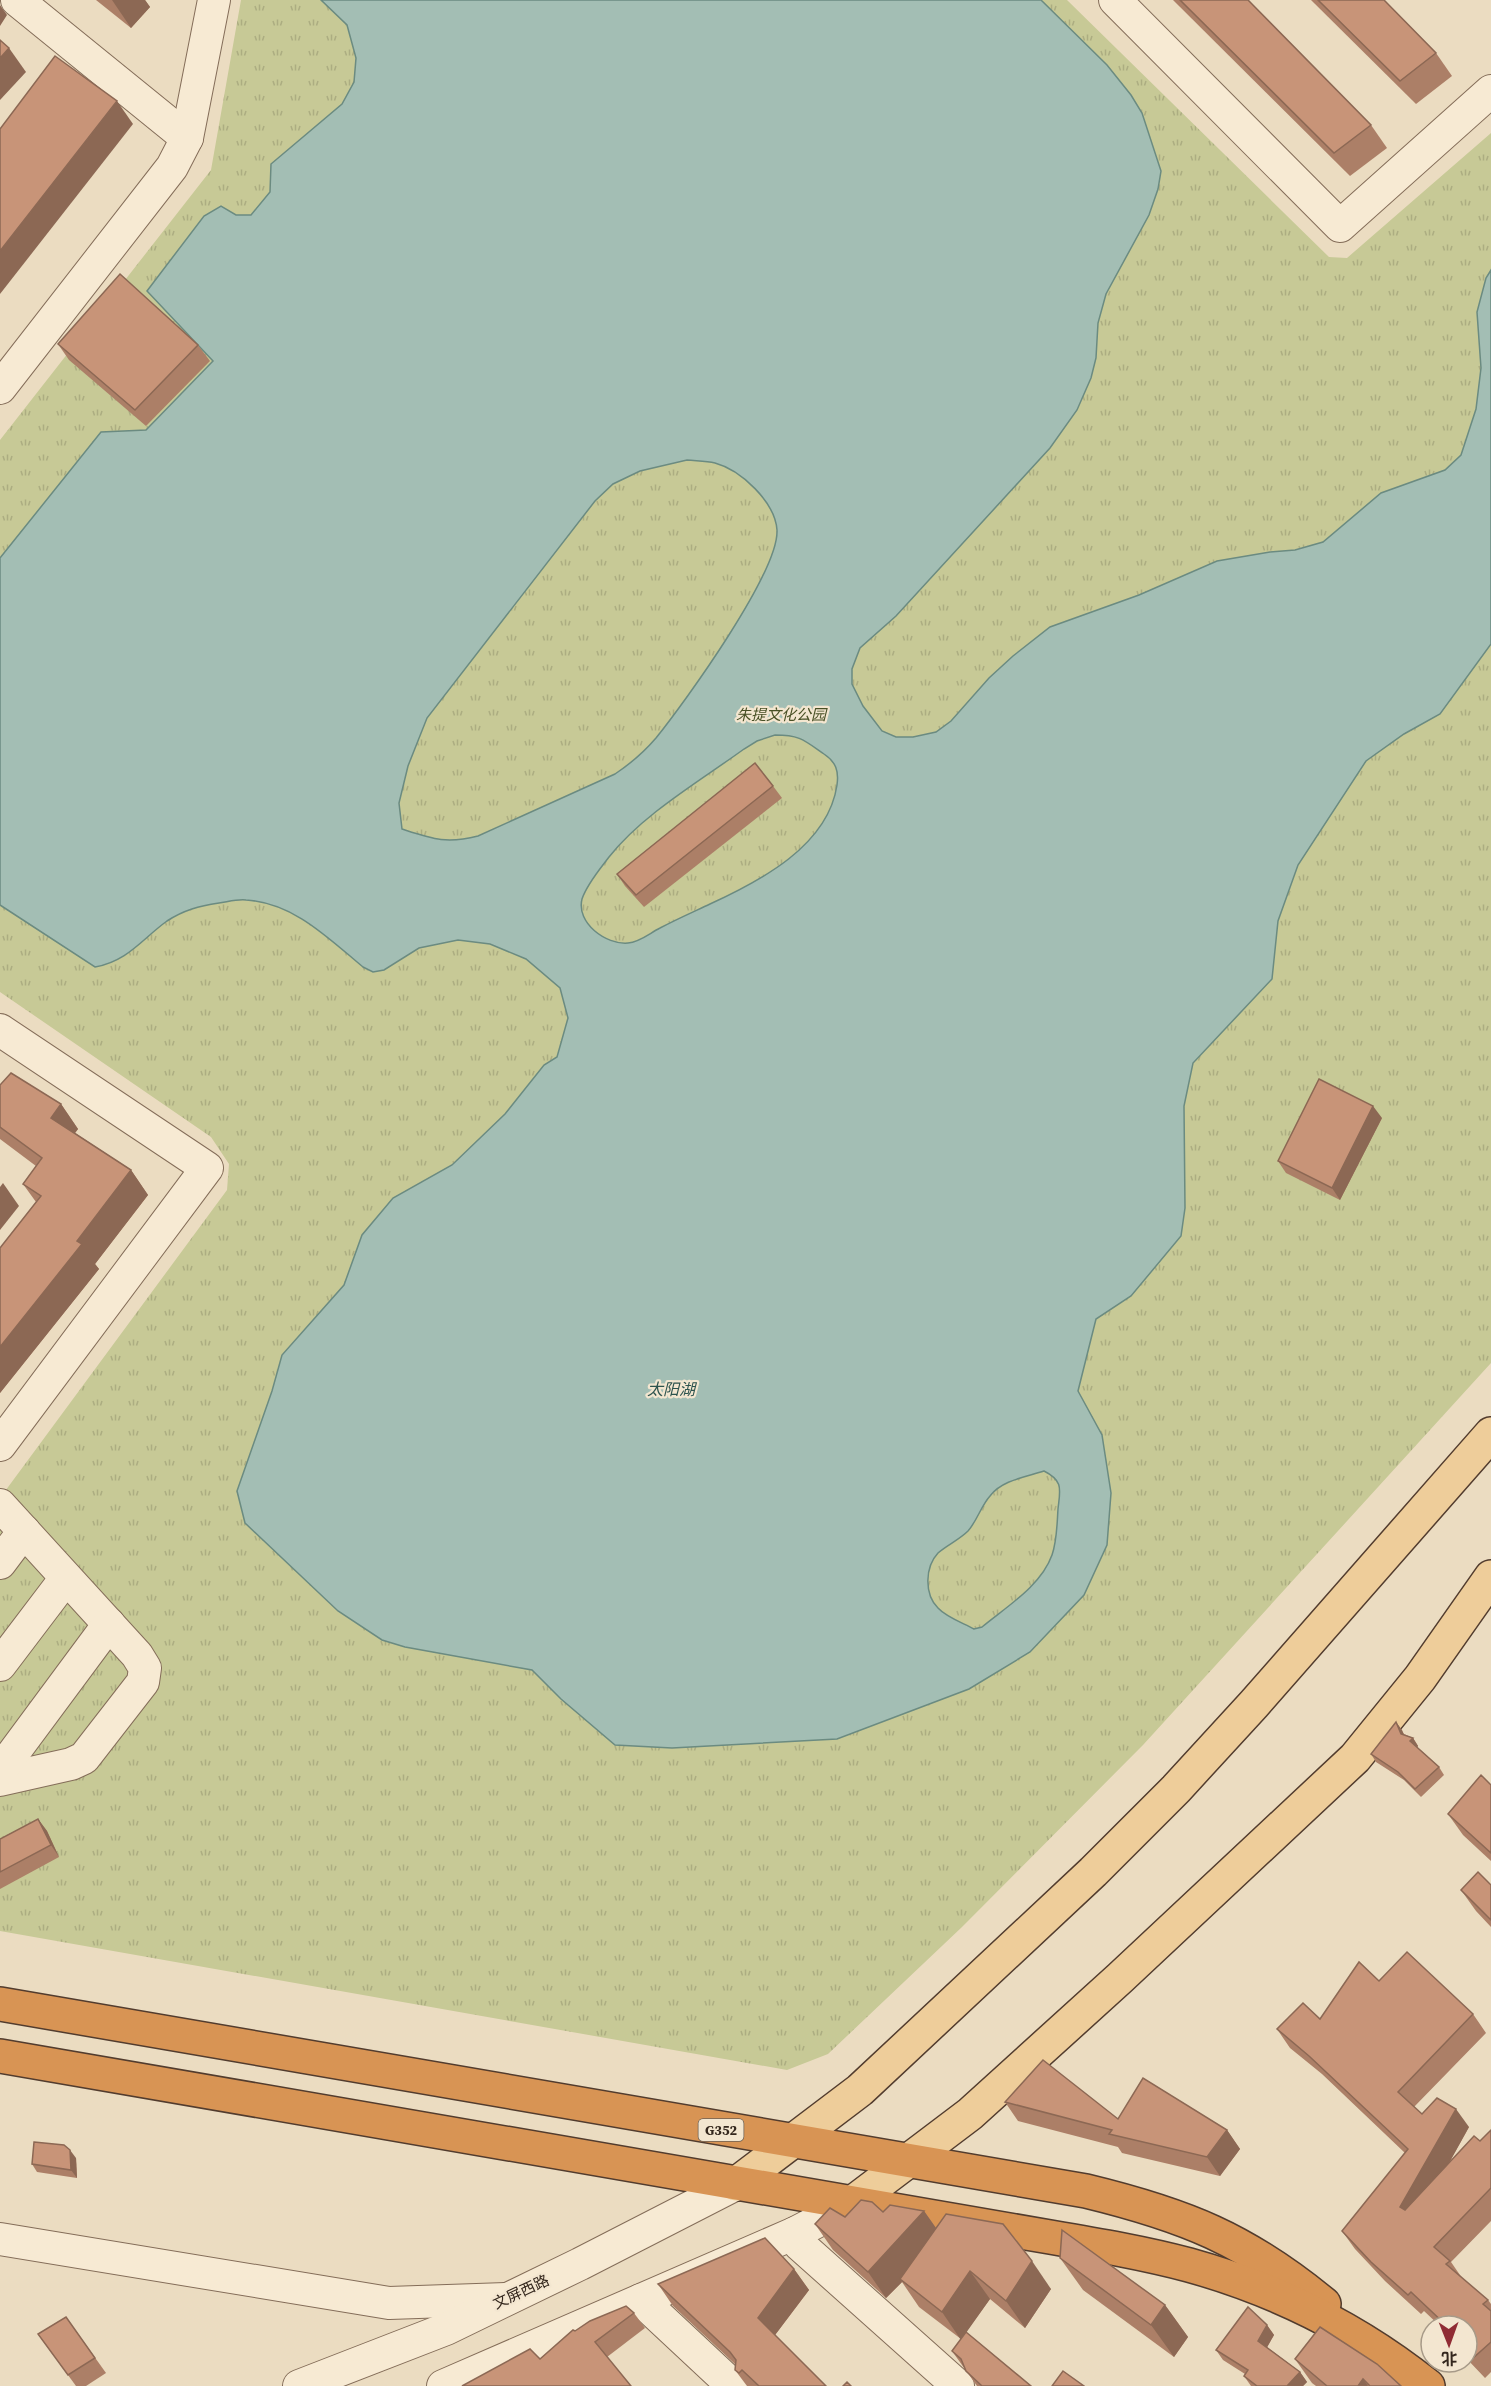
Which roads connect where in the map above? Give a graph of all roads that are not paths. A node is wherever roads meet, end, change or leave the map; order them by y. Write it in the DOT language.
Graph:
graph roads {
  1 [pos="17,0"];
  2 [pos="214,0"];
  3 [pos="1114,0"];
  4 [pos="1491,91"];
  5 [pos="187,138"];
  6 [pos="0,388"];
  7 [pos="0,1030"];
  8 [pos="1491,1434"];
  9 [pos="0,1444"];
  10 [pos="0,1505"];
  11 [pos="24,1531"];
  12 [pos="0,1563"];
  13 [pos="1491,1577"];
  14 [pos="66,1578"];
  15 [pos="109,1624"];
  16 [pos="0,1665"];
  17 [pos="0,1771"];
  18 [pos="0,1780"];
  19 [pos="0,2004"];
  20 [pos="0,2056"];
  21 [pos="792,2142"];
  22 [pos="908,2161"];
  23 [pos="736,2184"];
  24 [pos="851,2204"];
  25 [pos="795,2233"];
  26 [pos="0,2239"];
  27 [pos="506,2299"];
  28 [pos="641,2300"];
  29 [pos="1398,2364"];
  30 [pos="299,2386"];
  31 [pos="443,2386"];
  32 [pos="733,2386"];
  33 [pos="958,2386"];
  34 [pos="1428,2386"];
  1 -- 5 [label="street"];
  2 -- 5 [label="street"];
  3 -- 4 [label="street"];
  5 -- 6 [label="street"];
  7 -- 9 [label="street"];
  8 -- 21 [label="main road"];
  10 -- 11 [label="street"];
  11 -- 12 [label="street"];
  11 -- 14 [label="street"];
  13 -- 22 [label="main road"];
  14 -- 15 [label="street"];
  14 -- 16 [label="street"];
  15 -- 17 [label="street"];
  15 -- 18 [label="street"];
  19 -- 21 [label="highway, G352"];
  20 -- 23 [label="highway, G352"];
  21 -- 22 [label="highway, G352"];
  21 -- 23 [label="main road"];
  22 -- 24 [label="main road"];
  22 -- 29 [label="highway, G352"];
  23 -- 24 [label="highway, G352"];
  23 -- 27 [label="street, 文屏西路"];
  24 -- 25 [label="street"];
  24 -- 29 [label="highway, G352"];
  25 -- 28 [label="street"];
  25 -- 33 [label="street"];
  26 -- 27 [label="street"];
  27 -- 30 [label="street, 文屏西路"];
  28 -- 31 [label="street"];
  28 -- 32 [label="street"];
  29 -- 34 [label="highway, G352"];
}
